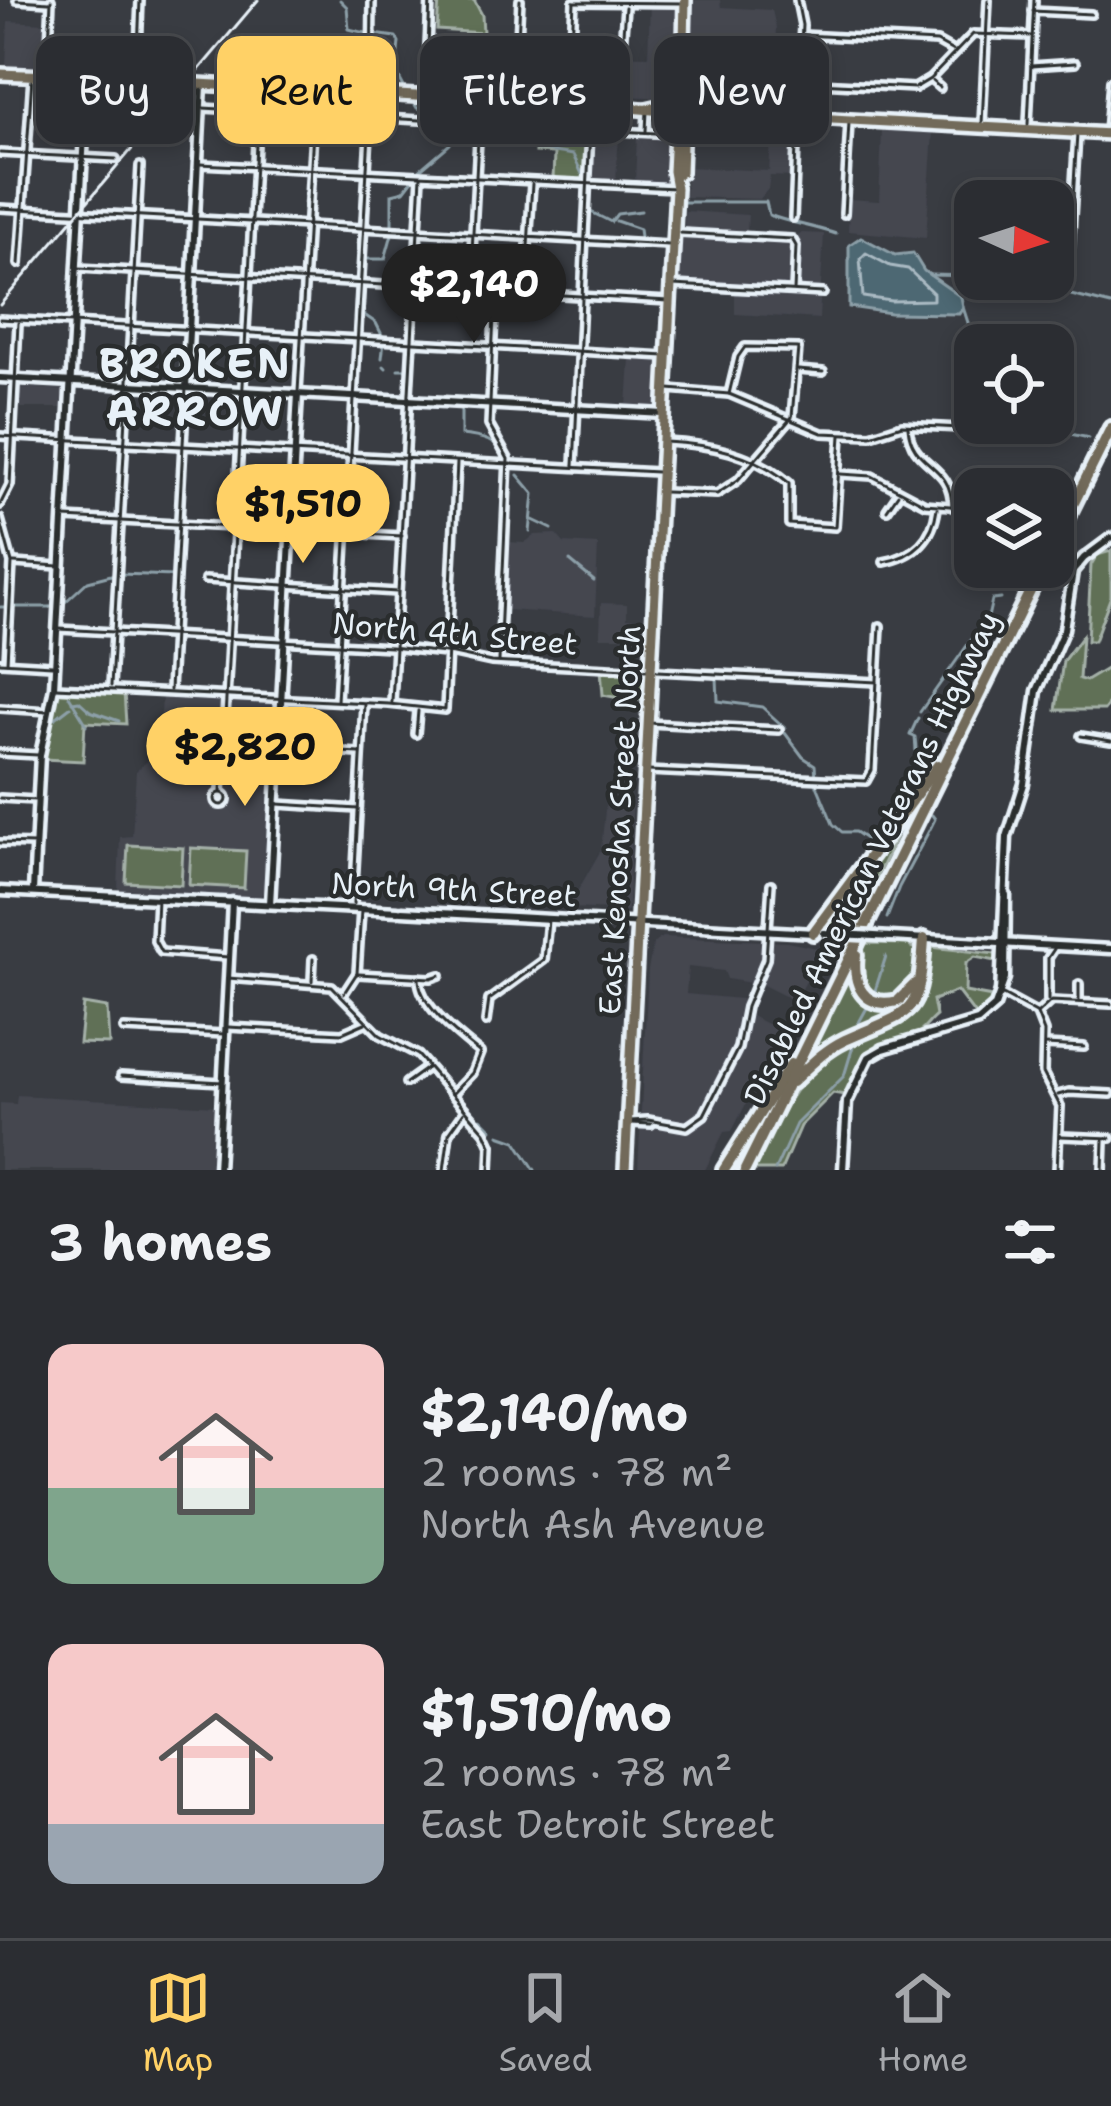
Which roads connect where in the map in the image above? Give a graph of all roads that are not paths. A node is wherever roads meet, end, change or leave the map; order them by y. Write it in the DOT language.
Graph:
graph roads {
  1 [pos="17,0"];
  2 [pos="140,0"];
  3 [pos="372,0"];
  4 [pos="430,0"];
  5 [pos="520,0"];
  6 [pos="797,0"];
  7 [pos="988,0"];
  8 [pos="1034,0"];
  9 [pos="51,1"];
  10 [pos="574,1"];
  11 [pos="685,2"];
  12 [pos="625,5"];
  13 [pos="1034,11"];
  14 [pos="1090,14"];
  15 [pos="987,33"];
  16 [pos="802,34"];
  17 [pos="49,36"];
  18 [pos="140,36"];
  19 [pos="372,36"];
  20 [pos="428,36"];
  21 [pos="518,36"];
  22 [pos="572,36"];
  23 [pos="623,36"];
  24 [pos="684,36"];
  25 [pos="1032,36"];
  26 [pos="953,52"];
  27 [pos="1075,63"];
  28 [pos="1031,66"];
  29 [pos="0,74"];
  30 [pos="33,76"];
  31 [pos="930,79"];
  32 [pos="1111,81"];
  33 [pos="193,82"];
  34 [pos="829,84"];
  35 [pos="202,85"];
  36 [pos="217,86"];
  37 [pos="940,88"];
  38 [pos="201,108"];
  39 [pos="630,108"];
  40 [pos="217,109"];
  41 [pos="647,109"];
  42 [pos="654,109"];
  43 [pos="829,119"];
  44 [pos="850,120"];
  45 [pos="982,127"];
  46 [pos="1028,129"];
  47 [pos="630,131"];
  48 [pos="646,132"];
  49 [pos="1077,132"];
  50 [pos="654,133"];
  51 [pos="1109,134"];
  52 [pos="83,144"];
  53 [pos="256,144"];
  54 [pos="312,144"];
  55 [pos="368,144"];
  56 [pos="478,144"];
  57 [pos="590,144"];
  58 [pos="674,144"];
  59 [pos="681,144"];
  60 [pos="797,144"];
  61 [pos="0,153"];
  62 [pos="27,154"];
  63 [pos="82,157"];
  64 [pos="116,159"];
  65 [pos="198,163"];
  66 [pos="140,166"];
  67 [pos="255,166"];
  68 [pos="310,170"];
  69 [pos="366,172"];
  70 [pos="677,175"];
  71 [pos="422,176"];
  72 [pos="476,179"];
  73 [pos="532,182"];
  74 [pos="1074,182"];
  75 [pos="589,185"];
  76 [pos="676,188"];
  77 [pos="0,208"];
  78 [pos="24,210"];
  79 [pos="80,212"];
  80 [pos="844,214"];
  81 [pos="137,215"];
  82 [pos="793,218"];
  83 [pos="195,219"];
  84 [pos="252,222"];
  85 [pos="308,225"];
  86 [pos="363,228"];
  87 [pos="418,231"];
  88 [pos="674,232"];
  89 [pos="473,234"];
  90 [pos="529,237"];
  91 [pos="584,240"];
  92 [pos="673,245"];
  93 [pos="19,264"];
  94 [pos="77,268"];
  95 [pos="134,271"];
  96 [pos="192,274"];
  97 [pos="249,277"];
  98 [pos="304,280"];
  99 [pos="362,283"];
  100 [pos="671,285"];
  101 [pos="415,286"];
  102 [pos="470,290"];
  103 [pos="496,291"];
  104 [pos="525,292"];
  105 [pos="794,292"];
  106 [pos="823,293"];
  107 [pos="581,296"];
  108 [pos="670,301"];
  109 [pos="0,319"];
  110 [pos="19,320"];
  111 [pos="74,324"];
  112 [pos="131,327"];
  113 [pos="189,330"];
  114 [pos="246,333"];
  115 [pos="302,336"];
  116 [pos="357,339"];
  117 [pos="412,342"];
  118 [pos="493,346"];
  119 [pos="579,351"];
  120 [pos="668,356"];
  121 [pos="796,370"];
  122 [pos="823,372"];
  123 [pos="0,378"];
  124 [pos="15,379"];
  125 [pos="71,382"];
  126 [pos="128,385"];
  127 [pos="186,388"];
  128 [pos="666,389"];
  129 [pos="243,391"];
  130 [pos="298,394"];
  131 [pos="729,394"];
  132 [pos="353,397"];
  133 [pos="409,400"];
  134 [pos="490,404"];
  135 [pos="576,409"];
  136 [pos="664,414"];
  137 [pos="1111,414"];
  138 [pos="790,420"];
  139 [pos="908,425"];
  140 [pos="954,428"];
  141 [pos="1111,428"];
  142 [pos="842,434"];
  143 [pos="0,436"];
  144 [pos="12,437"];
  145 [pos="67,441"];
  146 [pos="124,444"];
  147 [pos="663,444"];
  148 [pos="183,447"];
  149 [pos="239,449"];
  150 [pos="295,453"];
  151 [pos="350,456"];
  152 [pos="406,459"];
  153 [pos="458,462"];
  154 [pos="754,462"];
  155 [pos="508,464"];
  156 [pos="574,467"];
  157 [pos="662,472"];
  158 [pos="839,474"];
  159 [pos="1074,489"];
  160 [pos="661,492"];
  161 [pos="899,492"];
  162 [pos="1074,503"];
  163 [pos="0,505"];
  164 [pos="937,506"];
  165 [pos="952,507"];
  166 [pos="887,510"];
  167 [pos="63,518"];
  168 [pos="0,519"];
  169 [pos="120,521"];
  170 [pos="178,524"];
  171 [pos="236,527"];
  172 [pos="290,530"];
  173 [pos="346,533"];
  174 [pos="402,536"];
  175 [pos="1111,538"];
  176 [pos="884,562"];
  177 [pos="12,563"];
  178 [pos="61,566"];
  179 [pos="205,580"];
  180 [pos="232,582"];
  181 [pos="287,585"];
  182 [pos="343,588"];
  183 [pos="1028,588"];
  184 [pos="1029,588"];
  185 [pos="399,592"];
  186 [pos="880,626"];
  187 [pos="57,628"];
  188 [pos="114,632"];
  189 [pos="172,634"];
  190 [pos="230,638"];
  191 [pos="284,640"];
  192 [pos="340,644"];
  193 [pos="395,648"];
  194 [pos="449,653"];
  195 [pos="3,662"];
  196 [pos="499,663"];
  197 [pos="55,665"];
  198 [pos="652,670"];
  199 [pos="877,682"];
  200 [pos="54,687"];
  201 [pos="111,689"];
  202 [pos="170,692"];
  203 [pos="226,694"];
  204 [pos="281,698"];
  205 [pos="338,701"];
  206 [pos="364,702"];
  207 [pos="392,705"];
  208 [pos="0,709"];
  209 [pos="419,709"];
  210 [pos="51,712"];
  211 [pos="649,723"];
  212 [pos="779,730"];
  213 [pos="416,734"];
  214 [pos="1081,736"];
  215 [pos="1111,741"];
  216 [pos="278,749"];
  217 [pos="0,753"];
  218 [pos="362,754"];
  219 [pos="40,755"];
  220 [pos="938,765"];
  221 [pos="646,771"];
  222 [pos="221,792"];
  223 [pos="0,798"];
  224 [pos="38,800"];
  225 [pos="276,803"];
  226 [pos="358,809"];
  227 [pos="0,843"];
  228 [pos="35,844"];
  229 [pos="771,884"];
  230 [pos="0,891"];
  231 [pos="33,891"];
  232 [pos="158,898"];
  233 [pos="232,902"];
  234 [pos="270,904"];
  235 [pos="357,909"];
  236 [pos="548,919"];
  237 [pos="639,924"];
  238 [pos="768,930"];
  239 [pos="819,933"];
  240 [pos="921,939"];
  241 [pos="1004,943"];
  242 [pos="857,944"];
  243 [pos="1041,945"];
  244 [pos="1056,946"];
  245 [pos="1111,949"];
  246 [pos="229,958"];
  247 [pos="1048,958"];
  248 [pos="313,959"];
  249 [pos="357,974"];
  250 [pos="440,975"];
  251 [pos="419,977"];
  252 [pos="228,978"];
  253 [pos="312,982"];
  254 [pos="1079,984"];
  255 [pos="343,994"];
  256 [pos="1000,994"];
  257 [pos="1049,1001"];
  258 [pos="1078,1002"];
  259 [pos="1111,1004"];
  260 [pos="1037,1014"];
  261 [pos="367,1021"];
  262 [pos="486,1022"];
  263 [pos="124,1029"];
  264 [pos="225,1030"];
  265 [pos="1044,1045"];
  266 [pos="1084,1047"];
  267 [pos="790,1064"];
  268 [pos="429,1067"];
  269 [pos="122,1076"];
  270 [pos="223,1082"];
  271 [pos="406,1083"];
  272 [pos="785,1089"];
  273 [pos="452,1094"];
  274 [pos="1111,1094"];
  275 [pos="1057,1096"];
  276 [pos="466,1110"];
  277 [pos="628,1122"];
  278 [pos="1059,1136"];
  279 [pos="1108,1138"];
  280 [pos="218,1170"];
  281 [pos="444,1170"];
  282 [pos="490,1170"];
  283 [pos="625,1170"];
  284 [pos="724,1170"];
  285 [pos="741,1170"];
  286 [pos="843,1170"];
  287 [pos="1057,1170"];
  288 [pos="1103,1170"];
  1 -- 9 [label="street"];
  2 -- 18 [label="street"];
  3 -- 19 [label="street"];
  4 -- 20 [label="street"];
  5 -- 21 [label="street"];
  6 -- 16 [label="street"];
  7 -- 15 [label="street"];
  8 -- 13 [label="street"];
  9 -- 17 [label="street"];
  10 -- 12 [label="street"];
  10 -- 22 [label="street"];
  11 -- 12 [label="street"];
  11 -- 24 [label="main road"];
  12 -- 23 [label="street"];
  13 -- 14 [label="street"];
  13 -- 25 [label="street"];
  15 -- 25 [label="street"];
  15 -- 26 [label="street"];
  15 -- 45 [label="street"];
  16 -- 26 [label="street"];
  25 -- 28 [label="street"];
  26 -- 31 [label="street"];
  27 -- 28 [label="street"];
  28 -- 46 [label="street"];
  29 -- 30 [label="main road"];
  30 -- 62 [label="street"];
  31 -- 34 [label="street"];
  31 -- 37 [label="street"];
  32 -- 51 [label="street"];
  33 -- 35 [label="main road"];
  35 -- 36 [label="main road"];
  35 -- 38 [label="street"];
  38 -- 40 [label="street"];
  38 -- 65 [label="street"];
  39 -- 41 [label="main road"];
  41 -- 42 [label="main road"];
  41 -- 48 [label="street"];
  43 -- 44 [label="main road"];
  44 -- 45 [label="main road"];
  44 -- 80 [label="street"];
  45 -- 46 [label="main road"];
  46 -- 49 [label="main road"];
  47 -- 48 [label="street"];
  48 -- 50 [label="street"];
  49 -- 51 [label="main road"];
  49 -- 74 [label="street"];
  52 -- 63 [label="street"];
  53 -- 67 [label="street"];
  54 -- 68 [label="street"];
  55 -- 69 [label="street"];
  56 -- 72 [label="street"];
  57 -- 75 [label="street"];
  58 -- 70 [label="main road"];
  59 -- 70 [label="main road"];
  60 -- 82 [label="street"];
  61 -- 62 [label="street"];
  62 -- 63 [label="street"];
  62 -- 78 [label="street"];
  63 -- 64 [label="street"];
  63 -- 79 [label="street"];
  65 -- 67 [label="street"];
  65 -- 83 [label="street"];
  66 -- 81 [label="street"];
  67 -- 68 [label="street"];
  67 -- 84 [label="street"];
  68 -- 69 [label="street"];
  68 -- 85 [label="street"];
  69 -- 71 [label="street"];
  69 -- 86 [label="street"];
  70 -- 76 [label="main road"];
  71 -- 72 [label="street"];
  71 -- 87 [label="street"];
  72 -- 73 [label="street"];
  72 -- 89 [label="street"];
  73 -- 75 [label="street"];
  73 -- 90 [label="street"];
  75 -- 76 [label="street"];
  75 -- 91 [label="street"];
  76 -- 88 [label="main road"];
  77 -- 78 [label="street"];
  78 -- 79 [label="street"];
  78 -- 93 [label="street"];
  79 -- 81 [label="street"];
  79 -- 94 [label="street"];
  81 -- 83 [label="street"];
  81 -- 95 [label="street"];
  83 -- 84 [label="street"];
  83 -- 96 [label="street"];
  84 -- 85 [label="street"];
  84 -- 97 [label="street"];
  85 -- 86 [label="street"];
  85 -- 98 [label="street"];
  86 -- 87 [label="street"];
  86 -- 99 [label="street"];
  87 -- 89 [label="street"];
  87 -- 101 [label="street"];
  88 -- 92 [label="main road"];
  88 -- 105 [label="street"];
  89 -- 90 [label="street"];
  89 -- 102 [label="street"];
  90 -- 91 [label="street"];
  90 -- 104 [label="street"];
  91 -- 92 [label="street"];
  91 -- 107 [label="street"];
  92 -- 100 [label="main road"];
  94 -- 95 [label="street"];
  94 -- 111 [label="street"];
  95 -- 96 [label="street"];
  95 -- 112 [label="street"];
  96 -- 97 [label="street"];
  96 -- 113 [label="street"];
  97 -- 98 [label="street"];
  97 -- 114 [label="street"];
  98 -- 99 [label="street"];
  98 -- 115 [label="street"];
  99 -- 101 [label="street"];
  99 -- 116 [label="street"];
  100 -- 105 [label="street"];
  100 -- 108 [label="main road"];
  101 -- 102 [label="street"];
  101 -- 117 [label="street"];
  102 -- 103 [label="street"];
  103 -- 104 [label="street"];
  103 -- 118 [label="street"];
  104 -- 107 [label="street"];
  105 -- 106 [label="street"];
  107 -- 108 [label="street"];
  107 -- 119 [label="street"];
  108 -- 120 [label="main road"];
  109 -- 110 [label="street"];
  110 -- 111 [label="street"];
  110 -- 124 [label="street"];
  111 -- 112 [label="street"];
  111 -- 125 [label="street"];
  112 -- 113 [label="street"];
  112 -- 126 [label="street"];
  113 -- 114 [label="street"];
  113 -- 127 [label="street"];
  114 -- 115 [label="street"];
  114 -- 129 [label="street"];
  115 -- 116 [label="street"];
  115 -- 130 [label="street"];
  116 -- 117 [label="street"];
  116 -- 132 [label="street"];
  117 -- 118 [label="street"];
  117 -- 133 [label="street"];
  118 -- 119 [label="street"];
  118 -- 134 [label="street"];
  119 -- 120 [label="street"];
  119 -- 135 [label="street"];
  120 -- 128 [label="main road"];
  121 -- 122 [label="street"];
  121 -- 131 [label="street"];
  121 -- 138 [label="street"];
  123 -- 124 [label="street"];
  124 -- 125 [label="street"];
  124 -- 144 [label="street"];
  125 -- 126 [label="street"];
  125 -- 145 [label="street"];
  126 -- 127 [label="street"];
  126 -- 146 [label="street"];
  127 -- 129 [label="street"];
  127 -- 148 [label="street"];
  128 -- 131 [label="street"];
  128 -- 136 [label="main road"];
  129 -- 130 [label="street"];
  129 -- 149 [label="street"];
  130 -- 132 [label="street"];
  130 -- 150 [label="street"];
  131 -- 138 [label="street"];
  132 -- 133 [label="street"];
  132 -- 151 [label="street"];
  133 -- 134 [label="street"];
  133 -- 152 [label="street"];
  134 -- 135 [label="street"];
  134 -- 155 [label="street"];
  135 -- 136 [label="street"];
  135 -- 156 [label="street"];
  136 -- 147 [label="main road"];
  137 -- 159 [label="highway"];
  138 -- 142 [label="street"];
  138 -- 154 [label="street"];
  139 -- 140 [label="street"];
  139 -- 142 [label="street"];
  139 -- 165 [label="street"];
  141 -- 162 [label="highway"];
  142 -- 158 [label="street"];
  143 -- 144 [label="street"];
  144 -- 145 [label="street"];
  144 -- 163 [label="street"];
  145 -- 146 [label="street"];
  145 -- 167 [label="street"];
  146 -- 148 [label="street"];
  146 -- 169 [label="street"];
  147 -- 154 [label="street"];
  147 -- 157 [label="main road, East Kenosha Street North"];
  148 -- 149 [label="street"];
  148 -- 170 [label="street"];
  149 -- 150 [label="street"];
  149 -- 171 [label="street"];
  150 -- 151 [label="street"];
  150 -- 172 [label="street"];
  151 -- 152 [label="street"];
  151 -- 173 [label="street"];
  152 -- 153 [label="street"];
  152 -- 174 [label="street"];
  153 -- 155 [label="street"];
  153 -- 194 [label="street"];
  154 -- 158 [label="street"];
  154 -- 160 [label="street"];
  155 -- 156 [label="street"];
  155 -- 196 [label="street"];
  156 -- 157 [label="street"];
  157 -- 160 [label="main road, East Kenosha Street North"];
  158 -- 161 [label="street"];
  160 -- 198 [label="main road, East Kenosha Street North"];
  161 -- 164 [label="street"];
  161 -- 166 [label="street"];
  164 -- 165 [label="street"];
  164 -- 176 [label="street"];
  167 -- 169 [label="street"];
  167 -- 178 [label="street"];
  168 -- 177 [label="street"];
  169 -- 170 [label="street"];
  169 -- 188 [label="street"];
  170 -- 171 [label="street"];
  170 -- 189 [label="street"];
  171 -- 172 [label="street"];
  171 -- 180 [label="street"];
  172 -- 173 [label="street"];
  172 -- 181 [label="street"];
  173 -- 174 [label="street"];
  173 -- 182 [label="street"];
  174 -- 185 [label="street"];
  175 -- 241 [label="street"];
  177 -- 178 [label="street"];
  177 -- 195 [label="street"];
  178 -- 187 [label="street"];
  179 -- 180 [label="street"];
  180 -- 181 [label="street"];
  180 -- 190 [label="street"];
  181 -- 182 [label="street"];
  181 -- 191 [label="street"];
  182 -- 185 [label="street"];
  182 -- 192 [label="street"];
  183 -- 220 [label="highway, Disabled American Veterans Highway"];
  184 -- 242 [label="highway, Disabled American Veterans Highway"];
  185 -- 193 [label="street"];
  186 -- 199 [label="street"];
  187 -- 188 [label="street, North 4th Street"];
  187 -- 197 [label="street"];
  188 -- 189 [label="street, North 4th Street"];
  188 -- 201 [label="street"];
  189 -- 190 [label="street, North 4th Street"];
  189 -- 202 [label="street"];
  190 -- 191 [label="street, North 4th Street"];
  190 -- 203 [label="street"];
  191 -- 192 [label="street, North 4th Street"];
  191 -- 204 [label="street"];
  192 -- 193 [label="street, North 4th Street"];
  192 -- 205 [label="street"];
  193 -- 194 [label="street, North 4th Street"];
  193 -- 207 [label="street"];
  194 -- 196 [label="street, North 4th Street"];
  194 -- 209 [label="street"];
  195 -- 197 [label="street"];
  196 -- 198 [label="street, North 4th Street"];
  197 -- 200 [label="street"];
  198 -- 199 [label="street, North 4th Street"];
  198 -- 211 [label="main road, East Kenosha Street North"];
  199 -- 221 [label="street"];
  200 -- 201 [label="street"];
  200 -- 210 [label="street"];
  201 -- 202 [label="street"];
  202 -- 203 [label="street"];
  203 -- 204 [label="street"];
  203 -- 222 [label="street"];
  204 -- 205 [label="street"];
  204 -- 216 [label="street"];
  205 -- 206 [label="street"];
  206 -- 207 [label="street"];
  206 -- 218 [label="street"];
  207 -- 209 [label="street"];
  208 -- 210 [label="street"];
  209 -- 213 [label="street"];
  210 -- 219 [label="street"];
  211 -- 212 [label="street"];
  211 -- 221 [label="main road, East Kenosha Street North"];
  214 -- 215 [label="street"];
  216 -- 218 [label="street"];
  216 -- 225 [label="street"];
  217 -- 219 [label="street"];
  218 -- 226 [label="street"];
  219 -- 224 [label="street"];
  220 -- 239 [label="highway"];
  220 -- 267 [label="highway, Disabled American Veterans Highway"];
  221 -- 237 [label="main road, East Kenosha Street North"];
  223 -- 224 [label="street"];
  224 -- 228 [label="street"];
  225 -- 226 [label="street"];
  225 -- 234 [label="street"];
  226 -- 235 [label="street"];
  227 -- 228 [label="street"];
  228 -- 231 [label="street"];
  229 -- 238 [label="street"];
  230 -- 231 [label="street, North 9th Street"];
  231 -- 232 [label="street, North 9th Street"];
  232 -- 233 [label="street, North 9th Street"];
  232 -- 246 [label="street"];
  233 -- 234 [label="street, North 9th Street"];
  233 -- 246 [label="street"];
  234 -- 235 [label="street, North 9th Street"];
  235 -- 236 [label="street, North 9th Street"];
  235 -- 249 [label="street"];
  236 -- 237 [label="street, North 9th Street"];
  236 -- 262 [label="street"];
  237 -- 238 [label="street, North 9th Street"];
  237 -- 277 [label="main road, East Kenosha Street North"];
  238 -- 239 [label="street, North 9th Street"];
  238 -- 277 [label="street"];
  239 -- 240 [label="street, North 9th Street, bridge"];
  240 -- 241 [label="street"];
  240 -- 242 [label="highway"];
  240 -- 272 [label="highway"];
  241 -- 243 [label="street"];
  241 -- 256 [label="street"];
  242 -- 272 [label="highway, Disabled American Veterans Highway"];
  243 -- 244 [label="street"];
  243 -- 247 [label="street"];
  244 -- 245 [label="street"];
  244 -- 247 [label="street"];
  246 -- 252 [label="street"];
  247 -- 257 [label="street"];
  248 -- 253 [label="street"];
  249 -- 251 [label="street"];
  249 -- 255 [label="street"];
  250 -- 251 [label="street"];
  251 -- 273 [label="street"];
  252 -- 253 [label="street"];
  252 -- 264 [label="street"];
  253 -- 255 [label="street"];
  254 -- 258 [label="street"];
  255 -- 261 [label="street"];
  256 -- 260 [label="street"];
  256 -- 286 [label="street"];
  257 -- 258 [label="street"];
  257 -- 260 [label="street"];
  258 -- 259 [label="street"];
  260 -- 265 [label="street"];
  261 -- 264 [label="street"];
  261 -- 268 [label="street"];
  263 -- 264 [label="street"];
  264 -- 270 [label="street"];
  265 -- 266 [label="street"];
  265 -- 275 [label="street"];
  267 -- 284 [label="highway"];
  267 -- 285 [label="highway, Disabled American Veterans Highway"];
  268 -- 271 [label="street"];
  268 -- 273 [label="street"];
  269 -- 270 [label="street"];
  270 -- 280 [label="street"];
  272 -- 285 [label="highway, Disabled American Veterans Highway"];
  273 -- 276 [label="street"];
  274 -- 275 [label="street"];
  275 -- 278 [label="street"];
  276 -- 281 [label="street"];
  276 -- 282 [label="street"];
  277 -- 283 [label="main road, East Kenosha Street North"];
  278 -- 279 [label="street"];
  278 -- 287 [label="street"];
  279 -- 288 [label="street"];
}
